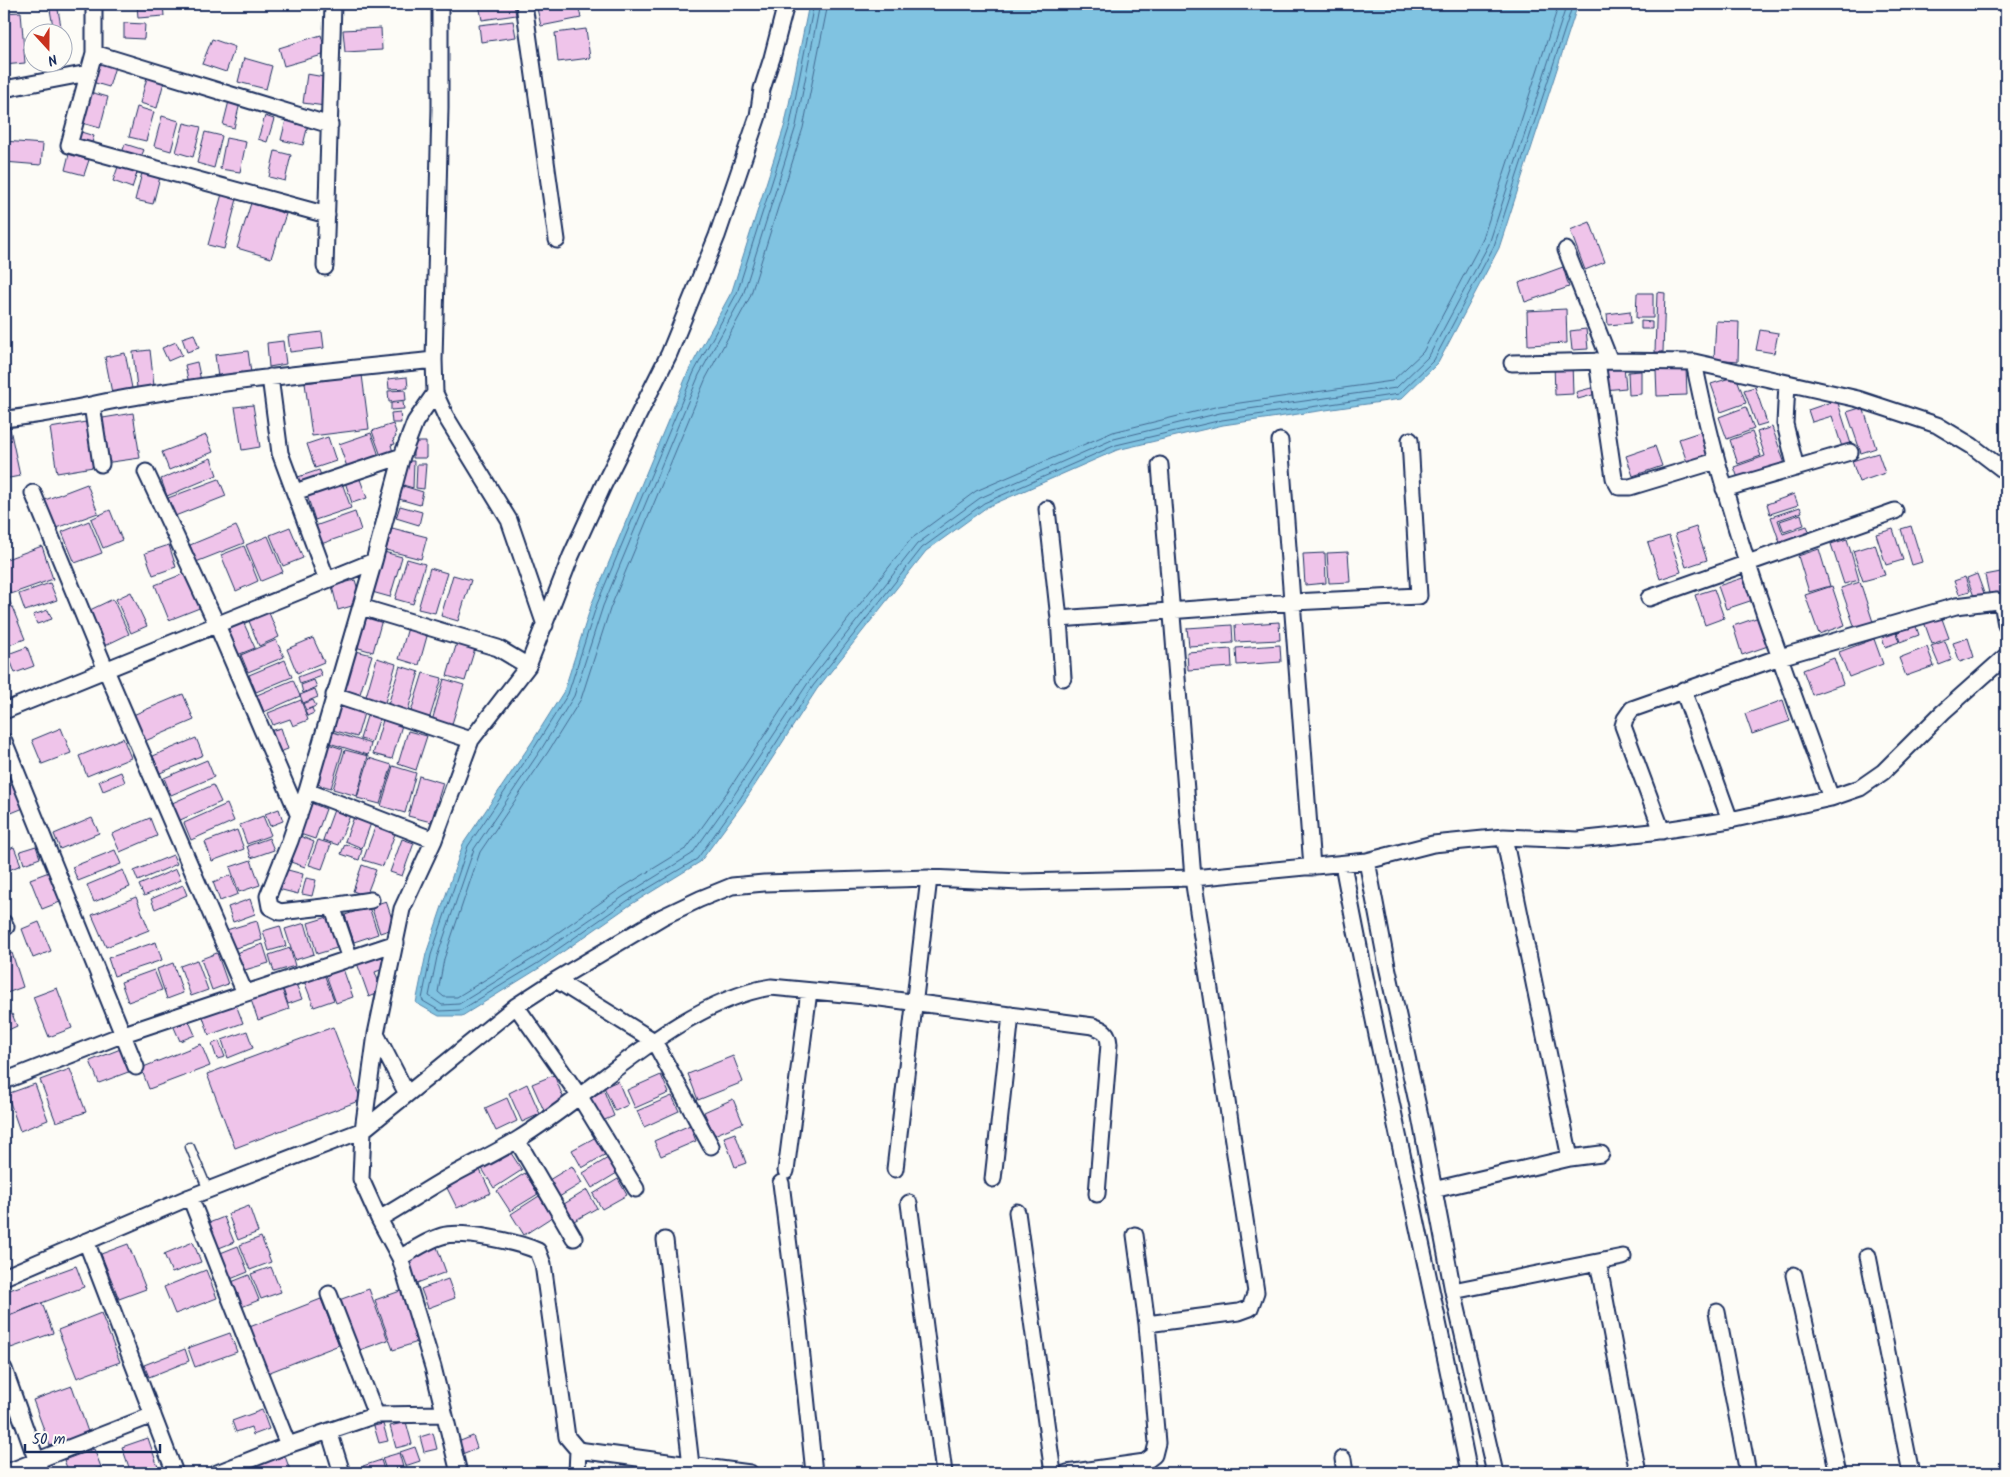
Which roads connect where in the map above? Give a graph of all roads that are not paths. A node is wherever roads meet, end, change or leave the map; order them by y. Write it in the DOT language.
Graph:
graph roads {
  1 [pos="94,4"];
  2 [pos="333,4"];
  3 [pos="440,4"];
  4 [pos="524,4"];
  5 [pos="786,4"];
  6 [pos="94,53"];
  7 [pos="88,73"];
  8 [pos="4,89"];
  9 [pos="330,125"];
  10 [pos="327,215"];
  11 [pos="558,240"];
  12 [pos="1566,250"];
  13 [pos="325,267"];
  14 [pos="434,360"];
  15 [pos="1604,361"];
  16 [pos="1694,362"];
  17 [pos="1512,363"];
  18 [pos="270,377"];
  19 [pos="1787,383"];
  20 [pos="435,393"];
  21 [pos="92,405"];
  22 [pos="4,419"];
  23 [pos="1410,440"];
  24 [pos="1280,441"];
  25 [pos="1850,452"];
  26 [pos="402,456"];
  27 [pos="1716,461"];
  28 [pos="101,464"];
  29 [pos="1160,465"];
  30 [pos="1796,468"];
  31 [pos="146,472"];
  32 [pos="2006,472"];
  33 [pos="1724,489"];
  34 [pos="33,492"];
  35 [pos="295,492"];
  36 [pos="1047,509"];
  37 [pos="1895,511"];
  38 [pos="374,561"];
  39 [pos="1748,563"];
  40 [pos="327,580"];
  41 [pos="1649,598"];
  42 [pos="1294,602"];
  43 [pos="2002,602"];
  44 [pos="361,607"];
  45 [pos="1171,611"];
  46 [pos="1059,619"];
  47 [pos="217,625"];
  48 [pos="545,625"];
  49 [pos="2006,625"];
  50 [pos="2006,656"];
  51 [pos="1780,657"];
  52 [pos="528,666"];
  53 [pos="106,670"];
  54 [pos="1063,678"];
  55 [pos="1683,690"];
  56 [pos="334,695"];
  57 [pos="4,711"];
  58 [pos="471,740"];
  59 [pos="4,741"];
  60 [pos="307,791"];
  61 [pos="1831,798"];
  62 [pos="299,816"];
  63 [pos="1730,820"];
  64 [pos="1662,831"];
  65 [pos="1504,837"];
  66 [pos="434,840"];
  67 [pos="1367,861"];
  68 [pos="1343,864"];
  69 [pos="1312,867"];
  70 [pos="929,878"];
  71 [pos="1193,878"];
  72 [pos="371,900"];
  73 [pos="332,906"];
  74 [pos="396,943"];
  75 [pos="350,959"];
  76 [pos="556,980"];
  77 [pos="809,991"];
  78 [pos="244,993"];
  79 [pos="914,1002"];
  80 [pos="516,1006"];
  81 [pos="1011,1015"];
  82 [pos="124,1034"];
  83 [pos="376,1034"];
  84 [pos="654,1041"];
  85 [pos="136,1067"];
  86 [pos="4,1081"];
  87 [pos="407,1094"];
  88 [pos="580,1097"];
  89 [pos="363,1130"];
  90 [pos="517,1140"];
  91 [pos="711,1146"];
  92 [pos="190,1147"];
  93 [pos="1601,1154"];
  94 [pos="1570,1158"];
  95 [pos="895,1169"];
  96 [pos="993,1179"];
  97 [pos="636,1189"];
  98 [pos="208,1190"];
  99 [pos="1433,1190"];
  100 [pos="1097,1194"];
  101 [pos="190,1197"];
  102 [pos="909,1203"];
  103 [pos="1017,1212"];
  104 [pos="379,1219"];
  105 [pos="1135,1235"];
  106 [pos="574,1238"];
  107 [pos="665,1240"];
  108 [pos="86,1241"];
  109 [pos="1868,1256"];
  110 [pos="1623,1257"];
  111 [pos="400,1258"];
  112 [pos="1598,1262"];
  113 [pos="1794,1275"];
  114 [pos="4,1277"];
  115 [pos="1453,1292"];
  116 [pos="330,1294"];
  117 [pos="1717,1312"];
  118 [pos="1147,1324"];
  119 [pos="4,1369"];
  120 [pos="444,1414"];
  121 [pos="376,1415"];
  122 [pos="153,1416"];
  123 [pos="328,1431"];
  124 [pos="288,1445"];
  125 [pos="578,1450"];
  126 [pos="691,1465"];
  127 [pos="39,1467"];
  128 [pos="707,1470"];
  129 [pos="5,1473"];
  130 [pos="175,1473"];
  131 [pos="217,1473"];
  132 [pos="342,1473"];
  133 [pos="459,1473"];
  134 [pos="578,1473"];
  135 [pos="750,1473"];
  136 [pos="814,1473"];
  137 [pos="944,1473"];
  138 [pos="1053,1473"];
  139 [pos="1067,1473"];
  140 [pos="1469,1473"];
  141 [pos="1495,1473"];
  142 [pos="1638,1473"];
  143 [pos="1748,1473"];
  144 [pos="1838,1473"];
  145 [pos="1911,1473"];
  1 -- 6 [label="street"];
  2 -- 9 [label="street"];
  3 -- 14 [label="street"];
  4 -- 11 [label="street"];
  5 -- 48 [label="street"];
  6 -- 7 [label="street"];
  6 -- 9 [label="street"];
  7 -- 8 [label="street"];
  7 -- 10 [label="street"];
  9 -- 10 [label="street"];
  10 -- 13 [label="street"];
  12 -- 15 [label="street"];
  14 -- 18 [label="street"];
  14 -- 20 [label="street"];
  15 -- 16 [label="street"];
  15 -- 17 [label="street"];
  15 -- 27 [label="street"];
  16 -- 19 [label="street"];
  16 -- 27 [label="street"];
  18 -- 21 [label="street"];
  18 -- 35 [label="street"];
  19 -- 30 [label="street"];
  19 -- 32 [label="street"];
  20 -- 26 [label="street"];
  20 -- 48 [label="street"];
  21 -- 22 [label="street"];
  21 -- 28 [label="street"];
  23 -- 42 [label="street"];
  24 -- 42 [label="street"];
  25 -- 30 [label="street"];
  26 -- 35 [label="street"];
  26 -- 38 [label="street"];
  27 -- 33 [label="street"];
  29 -- 45 [label="street"];
  30 -- 33 [label="street"];
  31 -- 47 [label="street"];
  33 -- 39 [label="street"];
  34 -- 53 [label="street"];
  35 -- 40 [label="street"];
  36 -- 46 [label="street"];
  37 -- 39 [label="street"];
  38 -- 40 [label="street"];
  38 -- 44 [label="street"];
  39 -- 41 [label="street"];
  39 -- 51 [label="street"];
  40 -- 47 [label="street"];
  42 -- 45 [label="street"];
  42 -- 69 [label="street"];
  43 -- 49 [label="street"];
  43 -- 51 [label="street"];
  44 -- 52 [label="street"];
  44 -- 56 [label="street"];
  45 -- 46 [label="street"];
  45 -- 71 [label="street"];
  46 -- 54 [label="street"];
  47 -- 53 [label="street"];
  47 -- 62 [label="street"];
  48 -- 52 [label="street"];
  50 -- 61 [label="street"];
  51 -- 55 [label="street"];
  51 -- 61 [label="street"];
  52 -- 58 [label="street"];
  53 -- 57 [label="street"];
  53 -- 78 [label="street"];
  55 -- 63 [label="street"];
  55 -- 64 [label="street"];
  56 -- 58 [label="street"];
  56 -- 60 [label="street"];
  58 -- 66 [label="street"];
  59 -- 82 [label="street"];
  60 -- 62 [label="street"];
  60 -- 66 [label="street"];
  61 -- 63 [label="street"];
  62 -- 73 [label="street"];
  63 -- 64 [label="street"];
  64 -- 65 [label="street"];
  65 -- 67 [label="street"];
  65 -- 94 [label="street"];
  66 -- 74 [label="street"];
  67 -- 68 [label="street"];
  67 -- 99 [label="street"];
  68 -- 69 [label="street"];
  68 -- 140 [label="street"];
  69 -- 71 [label="street"];
  70 -- 71 [label="street"];
  70 -- 76 [label="street"];
  70 -- 79 [label="street"];
  71 -- 118 [label="street"];
  72 -- 73 [label="street"];
  73 -- 75 [label="street"];
  74 -- 75 [label="street"];
  74 -- 83 [label="street"];
  75 -- 78 [label="street"];
  76 -- 80 [label="street"];
  76 -- 84 [label="street"];
  77 -- 79 [label="street"];
  77 -- 84 [label="street"];
  77 -- 136 [label="street"];
  78 -- 82 [label="street"];
  79 -- 81 [label="street"];
  79 -- 95 [label="street"];
  80 -- 87 [label="street"];
  80 -- 88 [label="street"];
  81 -- 96 [label="street"];
  81 -- 100 [label="street"];
  82 -- 85 [label="street"];
  82 -- 86 [label="street"];
  83 -- 87 [label="street"];
  83 -- 89 [label="street"];
  84 -- 88 [label="street"];
  84 -- 91 [label="street"];
  87 -- 89 [label="street"];
  88 -- 90 [label="street"];
  88 -- 97 [label="street"];
  89 -- 98 [label="street"];
  89 -- 104 [label="street"];
  90 -- 104 [label="street"];
  90 -- 106 [label="street"];
  92 -- 98 [label="lane"];
  93 -- 94 [label="street"];
  94 -- 99 [label="street"];
  98 -- 101 [label="street"];
  99 -- 115 [label="street"];
  101 -- 108 [label="street"];
  101 -- 124 [label="street"];
  102 -- 137 [label="street"];
  103 -- 138 [label="street"];
  104 -- 111 [label="street"];
  105 -- 118 [label="street"];
  107 -- 126 [label="street"];
  108 -- 114 [label="street"];
  108 -- 122 [label="street"];
  109 -- 145 [label="street"];
  110 -- 112 [label="street"];
  111 -- 120 [label="street"];
  111 -- 125 [label="street"];
  112 -- 115 [label="street"];
  112 -- 142 [label="street"];
  113 -- 144 [label="street"];
  115 -- 141 [label="street"];
  116 -- 121 [label="street"];
  117 -- 143 [label="street"];
  118 -- 139 [label="street"];
  119 -- 127 [label="street"];
  120 -- 121 [label="street"];
  120 -- 133 [label="street"];
  121 -- 123 [label="street"];
  122 -- 127 [label="street"];
  122 -- 130 [label="street"];
  123 -- 124 [label="street"];
  123 -- 132 [label="street"];
  124 -- 131 [label="street"];
  125 -- 126 [label="street"];
  125 -- 134 [label="street"];
  126 -- 128 [label="street"];
  127 -- 129 [label="street"];
  128 -- 135 [label="street"];
}
